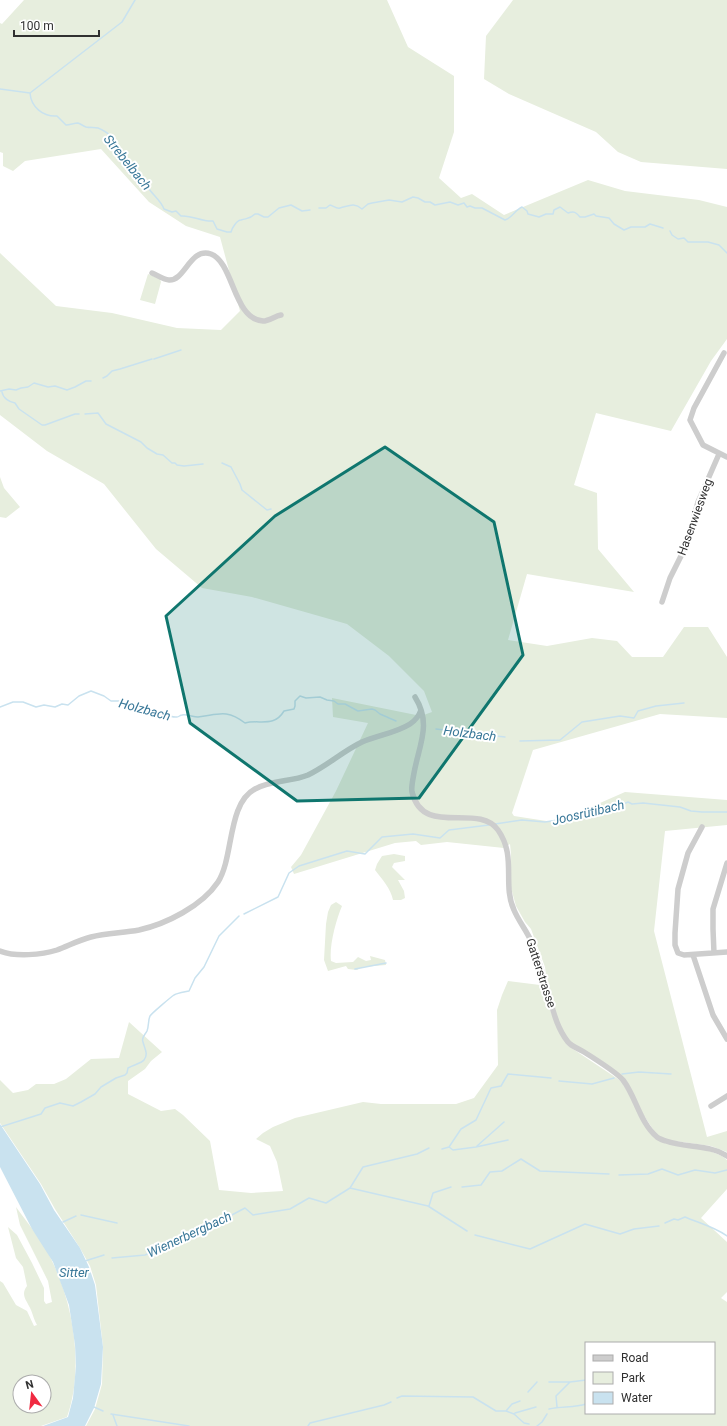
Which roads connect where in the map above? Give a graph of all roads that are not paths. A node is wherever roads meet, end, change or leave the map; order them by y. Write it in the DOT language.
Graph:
graph roads {
  1 [pos="152,273"];
  2 [pos="281,315"];
  3 [pos="724,353"];
  4 [pos="719,454"];
  5 [pos="727,457"];
  6 [pos="662,602"];
  7 [pos="415,697"];
  8 [pos="421,708"];
  9 [pos="702,827"];
  10 [pos="727,864"];
  11 [pos="0,952"];
  12 [pos="727,952"];
  13 [pos="714,953"];
  14 [pos="693,955"];
  15 [pos="727,1039"];
  16 [pos="727,1096"];
  17 [pos="710,1106"];
  18 [pos="727,1156"];
  1 -- 2 [label="street"];
  3 -- 4 [label="street"];
  4 -- 5 [label="street"];
  4 -- 6 [label="street, Hasenwiesweg"];
  7 -- 8 [label="street, Gatterstrasse"];
  8 -- 11 [label="street"];
  8 -- 18 [label="street, Gatterstrasse"];
  9 -- 14 [label="street"];
  10 -- 13 [label="street"];
  12 -- 13 [label="street"];
  13 -- 14 [label="street"];
  14 -- 15 [label="street"];
  16 -- 17 [label="street"];
}
